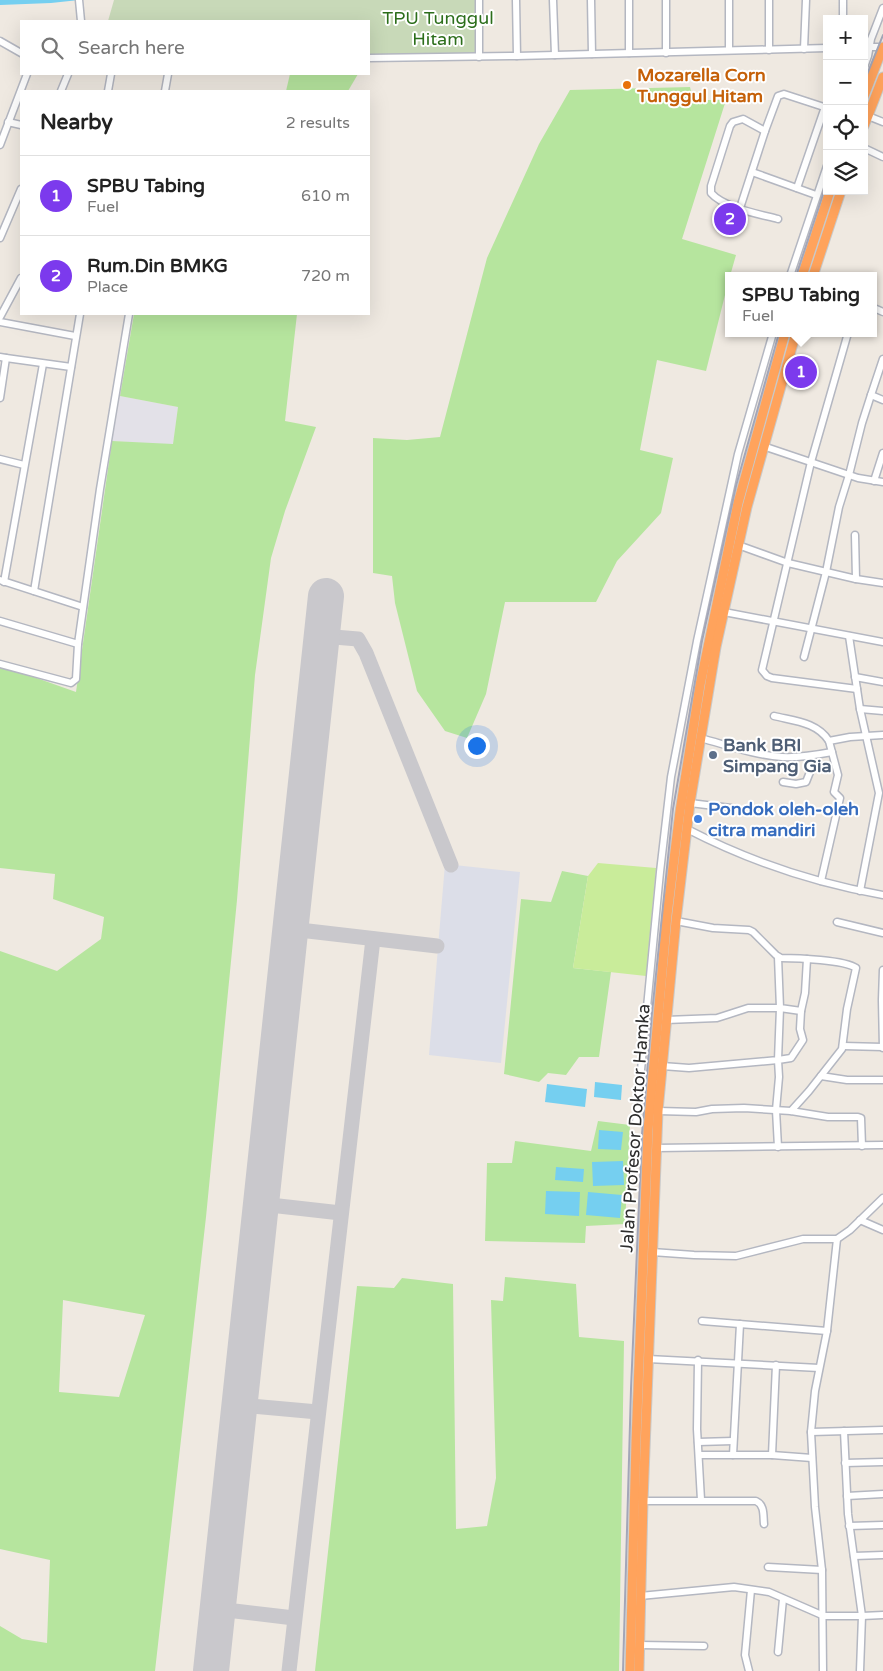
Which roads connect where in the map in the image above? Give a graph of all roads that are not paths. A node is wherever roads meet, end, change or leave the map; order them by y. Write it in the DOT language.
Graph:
graph roads {
  1 [pos="79,0"];
  2 [pos="479,0"];
  3 [pos="516,0"];
  4 [pos="553,0"];
  5 [pos="591,0"];
  6 [pos="629,0"];
  7 [pos="666,0"];
  8 [pos="729,0"];
  9 [pos="769,0"];
  10 [pos="806,0"];
  11 [pos="843,0"];
  12 [pos="883,8"];
  13 [pos="843,15"];
  14 [pos="81,20"];
  15 [pos="0,41"];
  16 [pos="868,45"];
  17 [pos="868,47"];
  18 [pos="883,47"];
  19 [pos="823,48"];
  20 [pos="804,49"];
  21 [pos="729,50"];
  22 [pos="769,50"];
  23 [pos="20,52"];
  24 [pos="666,52"];
  25 [pos="629,53"];
  26 [pos="592,54"];
  27 [pos="555,55"];
  28 [pos="517,56"];
  29 [pos="479,57"];
  30 [pos="370,58"];
  31 [pos="27,75"];
  32 [pos="68,75"];
  33 [pos="111,75"];
  34 [pos="168,75"];
  35 [pos="883,77"];
  36 [pos="868,86"];
  37 [pos="21,90"];
  38 [pos="61,90"];
  39 [pos="108,90"];
  40 [pos="165,90"];
  41 [pos="20,92"];
  42 [pos="823,107"];
  43 [pos="823,116"];
  44 [pos="868,116"];
  45 [pos="8,122"];
  46 [pos="883,122"];
  47 [pos="20,125"];
  48 [pos="765,131"];
  49 [pos="0,145"];
  50 [pos="868,150"];
  51 [pos="883,157"];
  52 [pos="752,172"];
  53 [pos="823,177"];
  54 [pos="797,188"];
  55 [pos="20,191"];
  56 [pos="816,195"];
  57 [pos="829,195"];
  58 [pos="840,195"];
  59 [pos="740,208"];
  60 [pos="778,220"];
  61 [pos="0,238"];
  62 [pos="812,244"];
  63 [pos="822,247"];
  64 [pos="791,272"];
  65 [pos="803,272"];
  66 [pos="814,272"];
  67 [pos="18,290"];
  68 [pos="80,315"];
  69 [pos="129,315"];
  70 [pos="0,318"];
  71 [pos="0,322"];
  72 [pos="76,336"];
  73 [pos="772,337"];
  74 [pos="784,337"];
  75 [pos="795,337"];
  76 [pos="847,337"];
  77 [pos="3,358"];
  78 [pos="883,359"];
  79 [pos="43,364"];
  80 [pos="71,367"];
  81 [pos="871,395"];
  82 [pos="0,398"];
  83 [pos="883,400"];
  84 [pos="765,420"];
  85 [pos="763,446"];
  86 [pos="883,453"];
  87 [pos="0,459"];
  88 [pos="811,462"];
  89 [pos="24,465"];
  90 [pos="850,475"];
  91 [pos="874,481"];
  92 [pos="883,482"];
  93 [pos="854,535"];
  94 [pos="738,546"];
  95 [pos="788,563"];
  96 [pos="826,572"];
  97 [pos="856,579"];
  98 [pos="2,581"];
  99 [pos="883,583"];
  100 [pos="34,591"];
  101 [pos="83,607"];
  102 [pos="724,612"];
  103 [pos="0,621"];
  104 [pos="774,622"];
  105 [pos="812,629"];
  106 [pos="849,636"];
  107 [pos="883,642"];
  108 [pos="78,644"];
  109 [pos="712,646"];
  110 [pos="804,657"];
  111 [pos="0,664"];
  112 [pos="855,677"];
  113 [pos="883,682"];
  114 [pos="857,689"];
  115 [pos="860,709"];
  116 [pos="883,711"];
  117 [pos="774,716"];
  118 [pos="883,734"];
  119 [pos="867,735"];
  120 [pos="700,738"];
  121 [pos="829,741"];
  122 [pos="832,752"];
  123 [pos="810,756"];
  124 [pos="783,782"];
  125 [pos="690,803"];
  126 [pos="667,808"];
  127 [pos="731,808"];
  128 [pos="680,811"];
  129 [pos="687,829"];
  130 [pos="821,880"];
  131 [pos="860,891"];
  132 [pos="883,895"];
  133 [pos="676,921"];
  134 [pos="837,922"];
  135 [pos="883,933"];
  136 [pos="668,955"];
  137 [pos="778,956"];
  138 [pos="806,959"];
  139 [pos="883,970"];
  140 [pos="882,1000"];
  141 [pos="780,1008"];
  142 [pos="801,1011"];
  143 [pos="666,1020"];
  144 [pos="843,1046"];
  145 [pos="883,1047"];
  146 [pos="778,1060"];
  147 [pos="662,1066"];
  148 [pos="821,1076"];
  149 [pos="883,1080"];
  150 [pos="776,1110"];
  151 [pos="658,1111"];
  152 [pos="790,1111"];
  153 [pos="636,1122"];
  154 [pos="883,1145"];
  155 [pos="862,1146"];
  156 [pos="778,1147"];
  157 [pos="656,1148"];
  158 [pos="650,1189"];
  159 [pos="883,1198"];
  160 [pos="860,1220"];
  161 [pos="883,1230"];
  162 [pos="837,1239"];
  163 [pos="652,1252"];
  164 [pos="646,1303"];
  165 [pos="702,1321"];
  166 [pos="740,1324"];
  167 [pos="827,1330"];
  168 [pos="648,1359"];
  169 [pos="698,1360"];
  170 [pos="738,1363"];
  171 [pos="776,1365"];
  172 [pos="819,1368"];
  173 [pos="641,1421"];
  174 [pos="883,1430"];
  175 [pos="844,1431"];
  176 [pos="811,1432"];
  177 [pos="640,1441"];
  178 [pos="734,1441"];
  179 [pos="698,1442"];
  180 [pos="699,1455"];
  181 [pos="733,1455"];
  182 [pos="772,1455"];
  183 [pos="812,1458"];
  184 [pos="883,1462"];
  185 [pos="845,1463"];
  186 [pos="883,1494"];
  187 [pos="847,1496"];
  188 [pos="700,1500"];
  189 [pos="643,1501"];
  190 [pos="764,1524"];
  191 [pos="883,1525"];
  192 [pos="849,1526"];
  193 [pos="883,1555"];
  194 [pos="854,1556"];
  195 [pos="768,1567"];
  196 [pos="822,1570"];
  197 [pos="752,1590"];
  198 [pos="640,1596"];
  199 [pos="783,1599"];
  200 [pos="883,1614"];
  201 [pos="824,1616"];
  202 [pos="862,1616"];
  203 [pos="635,1634"];
  204 [pos="639,1645"];
  205 [pos="704,1646"];
  206 [pos="778,1652"];
  207 [pos="630,1671"];
  208 [pos="639,1671"];
  209 [pos="749,1671"];
  210 [pos="823,1671"];
  211 [pos="860,1671"];
  1 -- 14 [label="street"];
  2 -- 29 [label="street"];
  3 -- 28 [label="street"];
  4 -- 27 [label="street"];
  5 -- 26 [label="street"];
  6 -- 25 [label="street"];
  7 -- 24 [label="street"];
  8 -- 21 [label="street"];
  9 -- 22 [label="street"];
  10 -- 20 [label="street"];
  11 -- 13 [label="street"];
  12 -- 16 [label="street"];
  15 -- 23 [label="street"];
  17 -- 18 [label="street"];
  18 -- 36 [label="highway"];
  19 -- 20 [label="street"];
  20 -- 22 [label="street"];
  21 -- 22 [label="street"];
  21 -- 24 [label="street"];
  24 -- 25 [label="street"];
  25 -- 26 [label="street"];
  26 -- 27 [label="street"];
  27 -- 28 [label="street"];
  28 -- 29 [label="street"];
  29 -- 30 [label="street"];
  31 -- 37 [label="street"];
  32 -- 38 [label="street"];
  33 -- 39 [label="street"];
  34 -- 40 [label="street"];
  35 -- 44 [label="highway"];
  41 -- 45 [label="street"];
  42 -- 48 [label="street"];
  43 -- 54 [label="street"];
  44 -- 46 [label="street"];
  45 -- 47 [label="street"];
  45 -- 49 [label="street"];
  48 -- 52 [label="street"];
  48 -- 59 [label="street"];
  50 -- 51 [label="street"];
  52 -- 54 [label="street"];
  52 -- 59 [label="street"];
  53 -- 56 [label="street"];
  54 -- 56 [label="street"];
  55 -- 61 [label="street"];
  56 -- 64 [label="street"];
  57 -- 62 [label="highway"];
  58 -- 63 [label="highway"];
  59 -- 60 [label="street"];
  62 -- 63 [label="highway"];
  62 -- 65 [label="highway"];
  63 -- 66 [label="highway"];
  67 -- 70 [label="street"];
  68 -- 72 [label="street"];
  69 -- 101 [label="street"];
  71 -- 72 [label="street"];
  72 -- 80 [label="street"];
  73 -- 126 [label="street"];
  74 -- 84 [label="highway"];
  75 -- 84 [label="highway"];
  76 -- 88 [label="street"];
  77 -- 79 [label="street"];
  77 -- 82 [label="street"];
  78 -- 81 [label="street"];
  79 -- 80 [label="street"];
  79 -- 89 [label="street"];
  80 -- 100 [label="street"];
  81 -- 83 [label="street"];
  81 -- 90 [label="street"];
  84 -- 85 [label="highway"];
  84 -- 109 [label="highway"];
  85 -- 88 [label="street"];
  85 -- 94 [label="highway"];
  86 -- 91 [label="street"];
  87 -- 89 [label="street"];
  88 -- 90 [label="street"];
  88 -- 95 [label="street"];
  89 -- 98 [label="street"];
  90 -- 91 [label="street"];
  90 -- 96 [label="street"];
  91 -- 92 [label="street"];
  93 -- 97 [label="street"];
  94 -- 95 [label="street"];
  94 -- 102 [label="highway"];
  95 -- 96 [label="street"];
  95 -- 104 [label="street"];
  96 -- 97 [label="street"];
  96 -- 105 [label="street"];
  97 -- 99 [label="street"];
  98 -- 100 [label="street"];
  100 -- 101 [label="street"];
  101 -- 108 [label="street"];
  102 -- 104 [label="street"];
  102 -- 109 [label="highway"];
  103 -- 108 [label="street"];
  104 -- 105 [label="street"];
  104 -- 114 [label="street"];
  105 -- 106 [label="street"];
  105 -- 110 [label="street"];
  106 -- 107 [label="street"];
  106 -- 112 [label="street"];
  108 -- 111 [label="street"];
  109 -- 120 [label="highway"];
  109 -- 128 [label="highway"];
  112 -- 113 [label="street"];
  112 -- 114 [label="street"];
  114 -- 115 [label="street"];
  115 -- 116 [label="street"];
  115 -- 119 [label="street"];
  117 -- 121 [label="street"];
  118 -- 119 [label="street"];
  119 -- 121 [label="street"];
  119 -- 131 [label="street"];
  120 -- 123 [label="street"];
  120 -- 125 [label="highway"];
  121 -- 122 [label="street"];
  122 -- 123 [label="street"];
  122 -- 130 [label="street"];
  123 -- 124 [label="street"];
  125 -- 127 [label="street"];
  125 -- 129 [label="highway"];
  126 -- 128 [label="street"];
  126 -- 153 [label="street"];
  128 -- 136 [label="highway"];
  129 -- 130 [label="street"];
  129 -- 133 [label="highway"];
  130 -- 131 [label="street"];
  131 -- 132 [label="street"];
  133 -- 136 [label="highway"];
  133 -- 137 [label="street"];
  134 -- 135 [label="street"];
  136 -- 143 [label="highway, Jalan Profesor Doktor Hamka"];
  136 -- 158 [label="highway, Jalan Profesor Doktor Hamka"];
  137 -- 138 [label="street"];
  137 -- 141 [label="street"];
  138 -- 142 [label="street"];
  138 -- 144 [label="street"];
  139 -- 140 [label="street"];
  140 -- 145 [label="street"];
  141 -- 142 [label="street"];
  141 -- 143 [label="street"];
  141 -- 146 [label="street"];
  142 -- 146 [label="street"];
  143 -- 147 [label="highway, Jalan Profesor Doktor Hamka"];
  144 -- 145 [label="street"];
  144 -- 148 [label="street"];
  146 -- 147 [label="street"];
  146 -- 150 [label="street"];
  147 -- 151 [label="highway, Jalan Profesor Doktor Hamka"];
  148 -- 149 [label="street"];
  148 -- 152 [label="street"];
  150 -- 151 [label="street"];
  150 -- 152 [label="street"];
  150 -- 156 [label="street"];
  151 -- 157 [label="highway, Jalan Profesor Doktor Hamka"];
  152 -- 155 [label="street"];
  154 -- 155 [label="street"];
  155 -- 156 [label="street"];
  156 -- 157 [label="street"];
  157 -- 158 [label="highway, Jalan Profesor Doktor Hamka"];
  158 -- 163 [label="highway, Jalan Profesor Doktor Hamka"];
  158 -- 164 [label="highway, Jalan Profesor Doktor Hamka"];
  159 -- 160 [label="street"];
  160 -- 161 [label="street"];
  160 -- 162 [label="street"];
  162 -- 163 [label="street"];
  162 -- 167 [label="street"];
  163 -- 164 [label="highway, Jalan Profesor Doktor Hamka"];
  164 -- 168 [label="highway"];
  164 -- 173 [label="highway"];
  165 -- 166 [label="street"];
  166 -- 167 [label="street"];
  166 -- 170 [label="street"];
  167 -- 172 [label="street"];
  168 -- 169 [label="street"];
  168 -- 173 [label="highway"];
  169 -- 170 [label="street"];
  169 -- 179 [label="street"];
  170 -- 171 [label="street"];
  170 -- 178 [label="street"];
  171 -- 172 [label="street"];
  171 -- 182 [label="street"];
  172 -- 176 [label="street"];
  173 -- 177 [label="highway"];
  174 -- 175 [label="street"];
  175 -- 176 [label="street"];
  175 -- 185 [label="street"];
  176 -- 183 [label="street"];
  177 -- 189 [label="highway"];
  177 -- 203 [label="highway"];
  178 -- 179 [label="street"];
  178 -- 181 [label="street"];
  179 -- 180 [label="street"];
  180 -- 181 [label="street"];
  180 -- 188 [label="street"];
  181 -- 182 [label="street"];
  182 -- 183 [label="street"];
  183 -- 196 [label="street"];
  184 -- 185 [label="street"];
  185 -- 187 [label="street"];
  186 -- 187 [label="street"];
  187 -- 192 [label="street"];
  188 -- 189 [label="street"];
  188 -- 190 [label="street"];
  189 -- 198 [label="highway"];
  191 -- 192 [label="street"];
  192 -- 194 [label="street"];
  193 -- 194 [label="street"];
  194 -- 202 [label="street"];
  195 -- 196 [label="street"];
  196 -- 201 [label="street"];
  197 -- 198 [label="street"];
  197 -- 199 [label="street"];
  197 -- 209 [label="street"];
  198 -- 203 [label="highway"];
  199 -- 201 [label="street"];
  199 -- 206 [label="street"];
  200 -- 202 [label="street"];
  201 -- 202 [label="street"];
  201 -- 210 [label="street"];
  202 -- 211 [label="street"];
  203 -- 204 [label="highway"];
  203 -- 207 [label="highway"];
  204 -- 205 [label="street"];
  204 -- 208 [label="highway"];
}
